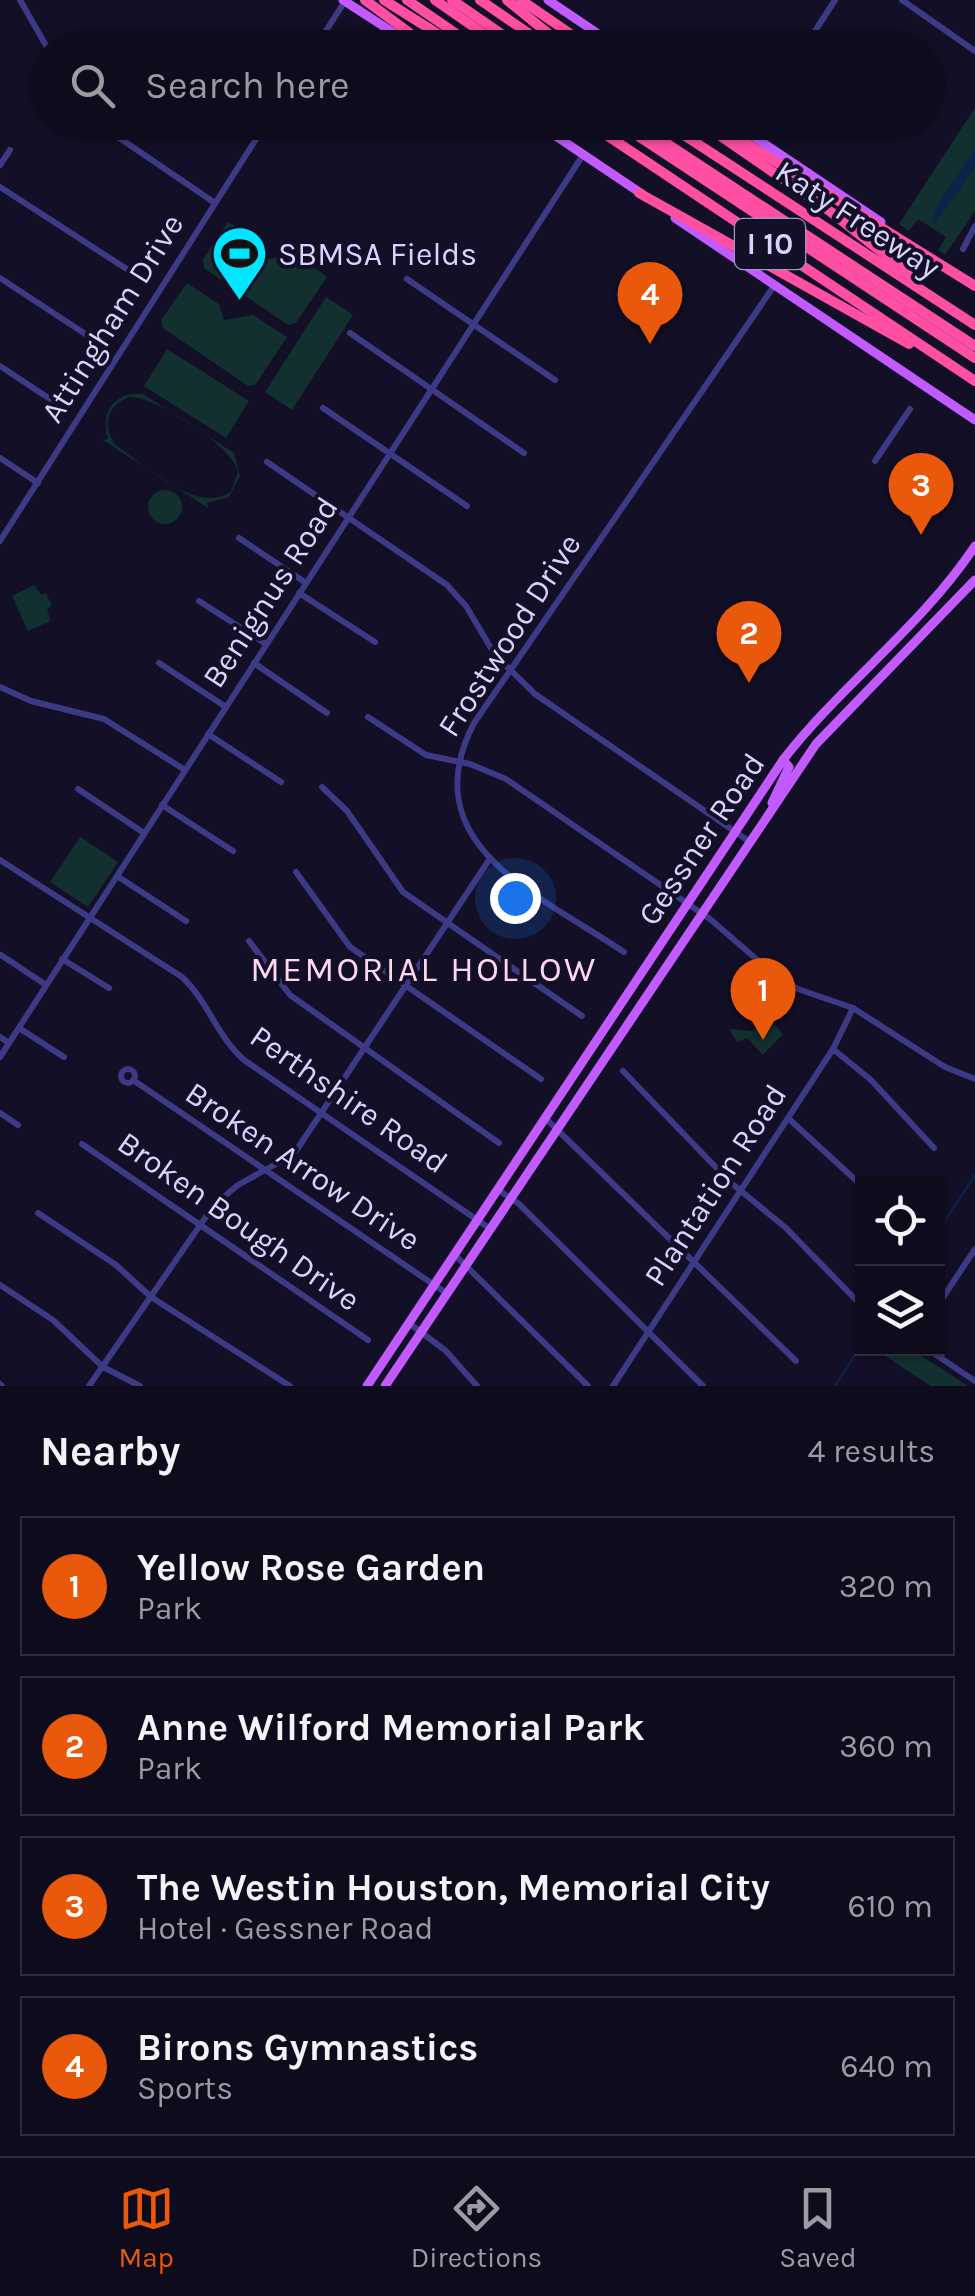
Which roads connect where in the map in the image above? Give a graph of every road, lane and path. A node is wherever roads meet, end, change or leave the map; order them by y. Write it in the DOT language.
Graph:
graph roads {
  1 [pos="20,0"];
  2 [pos="344,0"];
  3 [pos="366,0"];
  4 [pos="384,0"];
  5 [pos="407,0"];
  6 [pos="435,0"];
  7 [pos="452,0"];
  8 [pos="480,0"];
  9 [pos="507,0"];
  10 [pos="520,0"];
  11 [pos="548,0"];
  12 [pos="835,0"];
  13 [pos="902,0"];
  14 [pos="38,30"];
  15 [pos="326,30"];
  16 [pos="389,30"];
  17 [pos="406,30"];
  18 [pos="432,30"];
  19 [pos="451,30"];
  20 [pos="478,30"];
  21 [pos="496,30"];
  22 [pos="524,30"];
  23 [pos="544,30"];
  24 [pos="566,30"];
  25 [pos="592,30"];
  26 [pos="816,30"];
  27 [pos="945,30"];
  28 [pos="945,30"];
  29 [pos="975,51"];
  30 [pos="122,140"];
  31 [pos="255,140"];
  32 [pos="562,140"];
  33 [pos="614,140"];
  34 [pos="644,140"];
  35 [pos="661,140"];
  36 [pos="692,140"];
  37 [pos="726,140"];
  38 [pos="741,140"];
  39 [pos="757,140"];
  40 [pos="10,150"];
  41 [pos="584,155"];
  42 [pos="0,165"];
  43 [pos="0,187"];
  44 [pos="640,192"];
  45 [pos="215,203"];
  46 [pos="975,226"];
  47 [pos="964,250"];
  48 [pos="138,277"];
  49 [pos="0,278"];
  50 [pos="407,279"];
  51 [pos="975,285"];
  52 [pos="774,286"];
  53 [pos="474,325"];
  54 [pos="975,325"];
  55 [pos="350,334"];
  56 [pos="96,340"];
  57 [pos="975,346"];
  58 [pos="975,358"];
  59 [pos="0,366"];
  60 [pos="952,366"];
  61 [pos="555,380"];
  62 [pos="975,381"];
  63 [pos="432,389"];
  64 [pos="56,403"];
  65 [pos="323,408"];
  66 [pos="910,409"];
  67 [pos="975,420"];
  68 [pos="524,453"];
  69 [pos="390,454"];
  70 [pos="0,458"];
  71 [pos="876,460"];
  72 [pos="267,462"];
  73 [pos="38,483"];
  74 [pos="467,506"];
  75 [pos="348,518"];
  76 [pos="239,538"];
  77 [pos="0,541"];
  78 [pos="975,546"];
  79 [pos="975,580"];
  80 [pos="306,583"];
  81 [pos="300,593"];
  82 [pos="199,601"];
  83 [pos="375,642"];
  84 [pos="266,644"];
  85 [pos="254,663"];
  86 [pos="160,664"];
  87 [pos="510,670"];
  88 [pos="0,687"];
  89 [pos="226,707"];
  90 [pos="327,712"];
  91 [pos="368,717"];
  92 [pos="208,734"];
  93 [pos="783,760"];
  94 [pos="457,762"];
  95 [pos="185,770"];
  96 [pos="280,782"];
  97 [pos="322,788"];
  98 [pos="78,789"];
  99 [pos="162,804"];
  100 [pos="770,811"];
  101 [pos="144,833"];
  102 [pos="735,833"];
  103 [pos="750,842"];
  104 [pos="233,852"];
  105 [pos="0,860"];
  106 [pos="489,860"];
  107 [pos="296,872"];
  108 [pos="117,876"];
  109 [pos="687,904"];
  110 [pos="700,914"];
  111 [pos="90,918"];
  112 [pos="186,920"];
  113 [pos="446,924"];
  114 [pos="249,941"];
  115 [pos="624,952"];
  116 [pos="1,955"];
  117 [pos="62,960"];
  118 [pos="46,985"];
  119 [pos="404,986"];
  120 [pos="109,988"];
  121 [pos="622,1000"];
  122 [pos="853,1008"];
  123 [pos="635,1009"];
  124 [pos="582,1016"];
  125 [pos="19,1028"];
  126 [pos="0,1037"];
  127 [pos="9,1043"];
  128 [pos="363,1049"];
  129 [pos="833,1050"];
  130 [pos="0,1057"];
  131 [pos="64,1057"];
  132 [pos="623,1071"];
  133 [pos="975,1079"];
  134 [pos="133,1080"];
  135 [pos="541,1080"];
  136 [pos="0,1113"];
  137 [pos="321,1114"];
  138 [pos="544,1118"];
  139 [pos="788,1118"];
  140 [pos="18,1125"];
  141 [pos="556,1126"];
  142 [pos="499,1143"];
  143 [pos="82,1144"];
  144 [pos="934,1148"];
  145 [pos="267,1171"];
  146 [pos="855,1180"];
  147 [pos="497,1189"];
  148 [pos="742,1192"];
  149 [pos="509,1196"];
  150 [pos="38,1213"];
  151 [pos="477,1219"];
  152 [pos="200,1227"];
  153 [pos="490,1228"];
  154 [pos="975,1249"];
  155 [pos="454,1254"];
  156 [pos="466,1262"];
  157 [pos="694,1264"];
  158 [pos="0,1285"];
  159 [pos="434,1285"];
  160 [pos="446,1293"];
  161 [pos="945,1294"];
  162 [pos="151,1296"];
  163 [pos="855,1299"];
  164 [pos="408,1323"];
  165 [pos="421,1331"];
  166 [pos="647,1335"];
  167 [pos="368,1340"];
  168 [pos="938,1356"];
  169 [pos="796,1361"];
  170 [pos="103,1367"];
  171 [pos="975,1381"];
  172 [pos="89,1386"];
  173 [pos="140,1386"];
  174 [pos="290,1386"];
  175 [pos="367,1386"];
  176 [pos="385,1386"];
  177 [pos="477,1386"];
  178 [pos="588,1386"];
  179 [pos="614,1386"];
  180 [pos="703,1386"];
  1 -- 14 [label="street"];
  2 -- 15 [label="street"];
  2 -- 16 [label="main road"];
  3 -- 17 [label="highway"];
  4 -- 18 [label="highway"];
  5 -- 19 [label="highway"];
  6 -- 20 [label="highway"];
  7 -- 21 [label="highway"];
  8 -- 22 [label="highway"];
  9 -- 23 [label="highway"];
  10 -- 24 [label="highway"];
  11 -- 25 [label="main road"];
  12 -- 26 [label="street"];
  13 -- 28 [label="street"];
  27 -- 29 [label="street"];
  30 -- 45 [label="street"];
  31 -- 45 [label="street, Attingham Drive"];
  32 -- 41 [label="main road"];
  33 -- 60 [label="highway, I 10"];
  34 -- 58 [label="highway"];
  35 -- 57 [label="highway"];
  36 -- 54 [label="highway, Katy Freeway / I 10"];
  37 -- 54 [label="highway"];
  38 -- 51 [label="highway"];
  39 -- 51 [label="main road"];
  40 -- 42 [label="street"];
  41 -- 44 [label="main road"];
  41 -- 53 [label="street, Benignus Road"];
  43 -- 48 [label="street"];
  44 -- 52 [label="main road"];
  44 -- 60 [label="highway"];
  45 -- 73 [label="street, Attingham Drive"];
  46 -- 47 [label="street"];
  49 -- 56 [label="street"];
  50 -- 53 [label="street"];
  52 -- 67 [label="main road"];
  52 -- 87 [label="street, Frostwood Drive"];
  53 -- 61 [label="street"];
  53 -- 63 [label="street, Benignus Road"];
  55 -- 63 [label="street"];
  59 -- 64 [label="street"];
  60 -- 62 [label="highway, I 10"];
  63 -- 68 [label="street"];
  63 -- 69 [label="street, Benignus Road"];
  65 -- 69 [label="street"];
  66 -- 71 [label="street"];
  69 -- 74 [label="street"];
  69 -- 75 [label="street, Benignus Road"];
  70 -- 73 [label="street"];
  72 -- 75 [label="street"];
  73 -- 77 [label="street, Attingham Drive"];
  75 -- 80 [label="street, Benignus Road"];
  75 -- 87 [label="street"];
  76 -- 80 [label="street"];
  78 -- 93 [label="main road, Gessner Road"];
  79 -- 100 [label="main road, Gessner Road"];
  80 -- 81 [label="street, Benignus Road"];
  81 -- 83 [label="street"];
  81 -- 84 [label="street, Benignus Road"];
  82 -- 84 [label="street"];
  84 -- 85 [label="street, Benignus Road"];
  85 -- 89 [label="street, Benignus Road"];
  85 -- 90 [label="street"];
  86 -- 89 [label="street"];
  87 -- 94 [label="street, Frostwood Drive"];
  87 -- 102 [label="street"];
  88 -- 95 [label="street"];
  89 -- 92 [label="street, Benignus Road"];
  91 -- 94 [label="street"];
  92 -- 95 [label="street, Benignus Road"];
  92 -- 96 [label="street"];
  93 -- 100 [label="main road"];
  93 -- 102 [label="main road, Gessner Road"];
  94 -- 106 [label="street, Frostwood Drive"];
  94 -- 109 [label="street"];
  95 -- 99 [label="street, Benignus Road"];
  97 -- 113 [label="street"];
  98 -- 101 [label="street"];
  99 -- 101 [label="street, Benignus Road"];
  99 -- 104 [label="street"];
  100 -- 103 [label="main road, Gessner Road"];
  101 -- 108 [label="street, Benignus Road"];
  102 -- 103 [label="street"];
  102 -- 109 [label="main road, Gessner Road"];
  103 -- 110 [label="main road, Gessner Road"];
  105 -- 111 [label="street, Perthshire Road"];
  106 -- 113 [label="street"];
  106 -- 115 [label="street"];
  107 -- 119 [label="street"];
  108 -- 111 [label="street, Benignus Road"];
  108 -- 112 [label="street"];
  109 -- 110 [label="street"];
  109 -- 121 [label="main road, Gessner Road"];
  110 -- 122 [label="street"];
  110 -- 123 [label="main road, Gessner Road"];
  111 -- 117 [label="street, Benignus Road"];
  111 -- 137 [label="street, Perthshire Road"];
  113 -- 119 [label="street"];
  113 -- 124 [label="street"];
  114 -- 128 [label="street"];
  116 -- 118 [label="street"];
  117 -- 118 [label="street, Benignus Road"];
  117 -- 120 [label="street"];
  118 -- 125 [label="street, Benignus Road"];
  119 -- 128 [label="street"];
  119 -- 135 [label="street"];
  121 -- 123 [label="main road"];
  121 -- 138 [label="main road, Gessner Road"];
  122 -- 129 [label="street, Plantation Road"];
  122 -- 133 [label="street"];
  123 -- 141 [label="main road, Gessner Road"];
  125 -- 127 [label="street, Benignus Road"];
  125 -- 131 [label="street"];
  126 -- 127 [label="street"];
  127 -- 130 [label="street, Benignus Road"];
  128 -- 137 [label="street"];
  128 -- 142 [label="street"];
  129 -- 139 [label="street, Plantation Road"];
  129 -- 144 [label="street"];
  132 -- 148 [label="street"];
  134 -- 145 [label="street, Broken Arrow Drive"];
  136 -- 140 [label="street"];
  137 -- 145 [label="street"];
  137 -- 151 [label="street, Perthshire Road"];
  138 -- 141 [label="street"];
  138 -- 147 [label="main road, Gessner Road"];
  139 -- 146 [label="street"];
  139 -- 148 [label="street, Plantation Road"];
  141 -- 149 [label="main road, Gessner Road"];
  141 -- 157 [label="street"];
  143 -- 152 [label="street, Broken Bough Drive"];
  145 -- 152 [label="street"];
  145 -- 159 [label="street, Broken Arrow Drive"];
  147 -- 149 [label="street"];
  147 -- 151 [label="main road, Gessner Road"];
  148 -- 157 [label="street, Plantation Road"];
  148 -- 163 [label="street"];
  149 -- 153 [label="main road, Gessner Road"];
  149 -- 166 [label="street"];
  150 -- 162 [label="street"];
  151 -- 153 [label="street, Perthshire Road"];
  151 -- 155 [label="main road, Gessner Road"];
  152 -- 162 [label="street"];
  152 -- 167 [label="street, Broken Bough Drive"];
  153 -- 156 [label="main road, Gessner Road"];
  154 -- 161 [label="street"];
  155 -- 156 [label="street"];
  155 -- 159 [label="main road, Gessner Road"];
  156 -- 160 [label="main road, Gessner Road"];
  156 -- 178 [label="street"];
  157 -- 166 [label="street, Plantation Road"];
  157 -- 169 [label="street"];
  158 -- 170 [label="street"];
  159 -- 160 [label="street, Broken Arrow Drive"];
  159 -- 164 [label="main road, Gessner Road"];
  160 -- 165 [label="main road, Gessner Road"];
  162 -- 170 [label="street"];
  162 -- 174 [label="street"];
  164 -- 165 [label="street"];
  164 -- 175 [label="main road, Gessner Road"];
  165 -- 176 [label="main road, Gessner Road"];
  165 -- 177 [label="street"];
  166 -- 179 [label="street, Plantation Road"];
  166 -- 180 [label="street"];
  168 -- 171 [label="street"];
  170 -- 172 [label="street"];
  170 -- 173 [label="street"];
}
